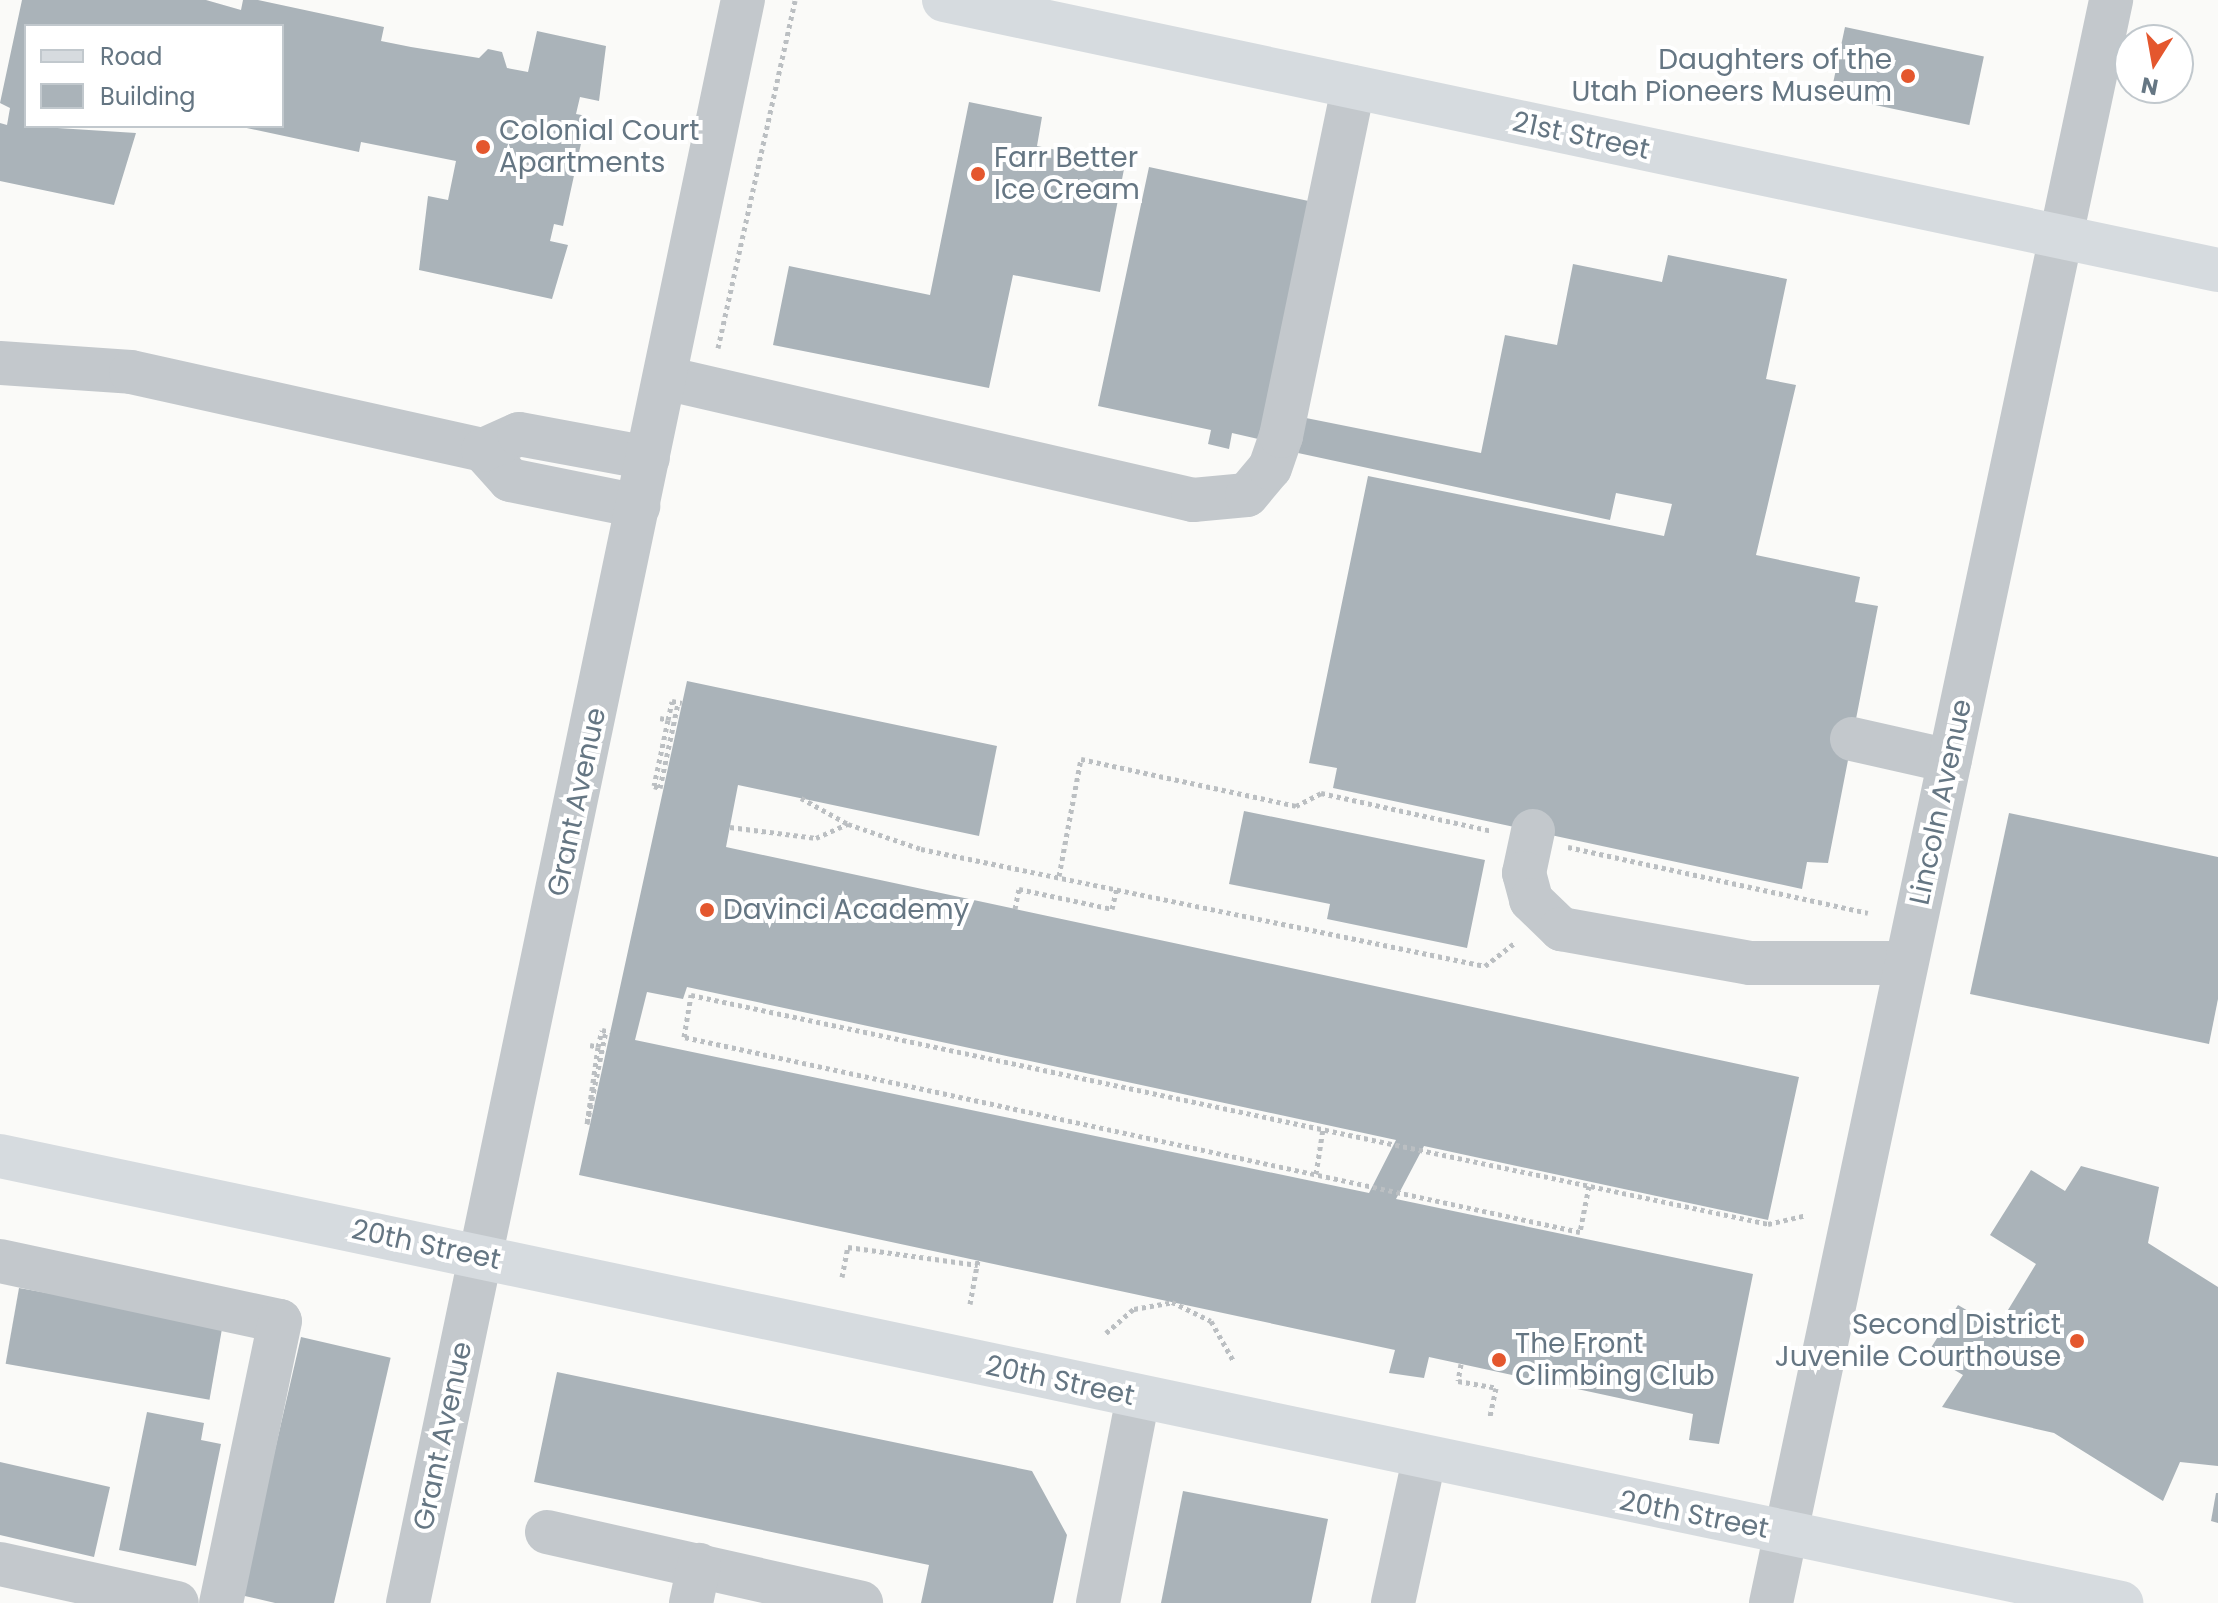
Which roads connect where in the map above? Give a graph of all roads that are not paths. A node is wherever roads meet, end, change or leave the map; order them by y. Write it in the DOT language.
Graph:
graph roads {
  1 [pos="743,0"];
  2 [pos="944,0"];
  3 [pos="2111,0"];
  4 [pos="1353,87"];
  5 [pos="2059,238"];
  6 [pos="2218,270"];
  7 [pos="0,363"];
  8 [pos="665,378"];
  9 [pos="483,450"];
  10 [pos="648,458"];
  11 [pos="638,506"];
  12 [pos="1852,739"];
  13 [pos="1950,761"];
  14 [pos="1532,835"];
  15 [pos="1906,963"];
  16 [pos="0,1156"];
  17 [pos="481,1257"];
  18 [pos="0,1261"];
  19 [pos="1138,1398"];
  20 [pos="1424,1460"];
  21 [pos="547,1532"];
  22 [pos="1786,1534"];
  23 [pos="0,1564"];
  24 [pos="695,1584"];
  25 [pos="74,1592"];
  26 [pos="177,1603"];
  27 [pos="221,1603"];
  28 [pos="408,1603"];
  29 [pos="861,1603"];
  30 [pos="1098,1603"];
  31 [pos="1393,1603"];
  32 [pos="1771,1603"];
  33 [pos="2121,1603"];
  1 -- 8 [label="street, Grant Avenue"];
  2 -- 4 [label="main road, 21st Street"];
  3 -- 5 [label="street, Lincoln Avenue"];
  4 -- 5 [label="main road, 21st Street"];
  4 -- 8 [label="street"];
  5 -- 6 [label="main road, 21st Street"];
  5 -- 13 [label="street, Lincoln Avenue"];
  7 -- 9 [label="street"];
  8 -- 10 [label="street, Grant Avenue"];
  9 -- 10 [label="street"];
  9 -- 11 [label="street"];
  10 -- 11 [label="street, Grant Avenue"];
  11 -- 17 [label="street, Grant Avenue"];
  12 -- 13 [label="street"];
  13 -- 15 [label="street, Lincoln Avenue"];
  14 -- 15 [label="street"];
  15 -- 22 [label="street, Lincoln Avenue"];
  16 -- 17 [label="main road, 20th Street"];
  17 -- 19 [label="main road, 20th Street"];
  17 -- 28 [label="street, Grant Avenue"];
  18 -- 27 [label="street"];
  19 -- 20 [label="main road, 20th Street"];
  19 -- 30 [label="street"];
  20 -- 22 [label="main road, 20th Street"];
  20 -- 31 [label="street"];
  21 -- 24 [label="street"];
  22 -- 32 [label="street, Lincoln Avenue"];
  22 -- 33 [label="main road, 20th Street"];
  23 -- 25 [label="street"];
  24 -- 29 [label="street"];
  25 -- 26 [label="street"];
}
